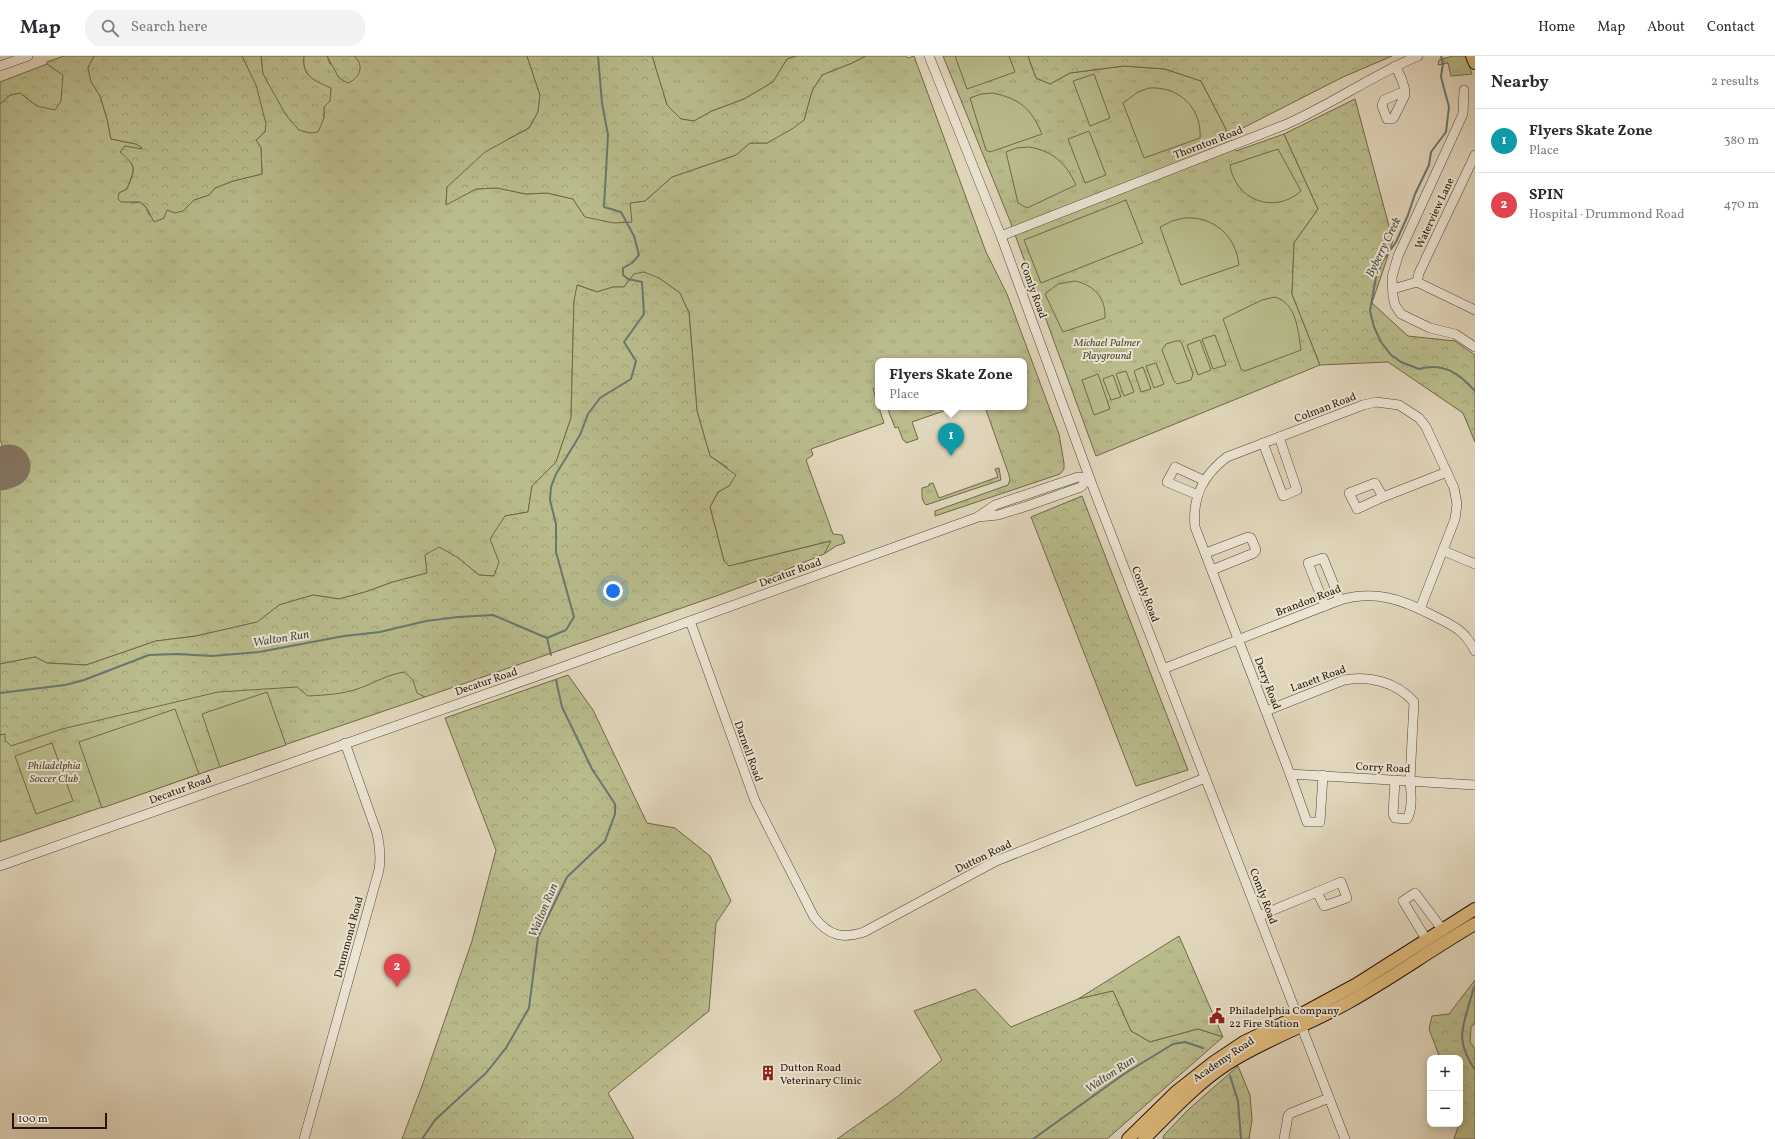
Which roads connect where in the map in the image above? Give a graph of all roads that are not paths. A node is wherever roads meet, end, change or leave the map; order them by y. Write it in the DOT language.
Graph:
graph roads {
  1 [pos="28,56"];
  2 [pos="929,56"];
  3 [pos="1418,56"];
  4 [pos="1472,56"];
  5 [pos="1475,63"];
  6 [pos="0,66"];
  7 [pos="1395,66"];
  8 [pos="1464,90"];
  9 [pos="1405,91"];
  10 [pos="1475,155"];
  11 [pos="1001,236"];
  12 [pos="1417,282"];
  13 [pos="1393,289"];
  14 [pos="1475,310"];
  15 [pos="1475,346"];
  16 [pos="1279,437"];
  17 [pos="1263,443"];
  18 [pos="1447,472"];
  19 [pos="1089,478"];
  20 [pos="1203,480"];
  21 [pos="1198,494"];
  22 [pos="1383,497"];
  23 [pos="1444,551"];
  24 [pos="1206,554"];
  25 [pos="1475,564"];
  26 [pos="1212,570"];
  27 [pos="1340,600"];
  28 [pos="1325,606"];
  29 [pos="1420,609"];
  30 [pos="690,621"];
  31 [pos="1238,640"];
  32 [pos="1475,652"];
  33 [pos="1162,669"];
  34 [pos="1266,711"];
  35 [pos="345,743"];
  36 [pos="1290,774"];
  37 [pos="1323,775"];
  38 [pos="1205,778"];
  39 [pos="1395,780"];
  40 [pos="1410,780"];
  41 [pos="1475,785"];
  42 [pos="0,866"];
  43 [pos="797,884"];
  44 [pos="1317,892"];
  45 [pos="1475,909"];
  46 [pos="1259,916"];
  47 [pos="1475,924"];
  48 [pos="1442,929"];
  49 [pos="1426,939"];
  50 [pos="1300,1022"];
  51 [pos="1329,1098"];
  52 [pos="1136,1138"];
  53 [pos="304,1139"];
  54 [pos="1284,1139"];
  55 [pos="1345,1139"];
  1 -- 6 [label="street"];
  2 -- 11 [label="street, Comly Road"];
  3 -- 7 [label="street, Thornton Road"];
  4 -- 5 [label="main road"];
  7 -- 9 [label="street"];
  7 -- 11 [label="street, Thornton Road"];
  8 -- 13 [label="street"];
  10 -- 12 [label="street, Waterview Lane"];
  11 -- 19 [label="street, Comly Road"];
  12 -- 13 [label="street"];
  12 -- 14 [label="street"];
  13 -- 15 [label="street"];
  16 -- 17 [label="street, Colman Road"];
  16 -- 17 [label="street"];
  16 -- 18 [label="street, Colman Road"];
  17 -- 20 [label="street, Colman Road"];
  18 -- 22 [label="street"];
  18 -- 23 [label="street, Colman Road"];
  19 -- 30 [label="street, Decatur Road"];
  19 -- 33 [label="street, Comly Road"];
  20 -- 21 [label="street, Colman Road"];
  20 -- 21 [label="street"];
  21 -- 24 [label="street, Derry Road"];
  23 -- 25 [label="street"];
  23 -- 29 [label="street, Colman Road"];
  24 -- 26 [label="street, Derry Road"];
  24 -- 26 [label="street"];
  26 -- 31 [label="street, Derry Road"];
  27 -- 28 [label="street, Brandon Road"];
  27 -- 28 [label="street"];
  27 -- 29 [label="street, Brandon Road"];
  28 -- 31 [label="street, Brandon Road"];
  29 -- 32 [label="street, Brandon Road"];
  30 -- 35 [label="street, Decatur Road"];
  30 -- 43 [label="street, Darnell Road"];
  31 -- 33 [label="street, Brandon Road"];
  31 -- 34 [label="street, Derry Road"];
  33 -- 38 [label="street, Comly Road"];
  34 -- 36 [label="street, Derry Road"];
  34 -- 40 [label="street, Lanett Road"];
  35 -- 42 [label="street, Decatur Road"];
  35 -- 53 [label="street, Drummond Road"];
  36 -- 37 [label="street, Corry Road"];
  36 -- 37 [label="street, Derry Road"];
  37 -- 39 [label="street, Corry Road"];
  38 -- 43 [label="street, Dutton Road"];
  38 -- 46 [label="street, Comly Road"];
  39 -- 40 [label="street, Corry Road"];
  39 -- 40 [label="street"];
  40 -- 41 [label="street, Corry Road"];
  44 -- 46 [label="street"];
  45 -- 48 [label="main road, Academy Road"];
  46 -- 50 [label="street, Comly Road"];
  47 -- 50 [label="main road, Academy Road"];
  48 -- 49 [label="main road, Academy Road"];
  48 -- 49 [label="street"];
  49 -- 50 [label="main road, Academy Road"];
  50 -- 51 [label="street, Comly Road"];
  50 -- 52 [label="main road, Academy Road"];
  51 -- 54 [label="street"];
  51 -- 55 [label="street, Comly Road"];
}
